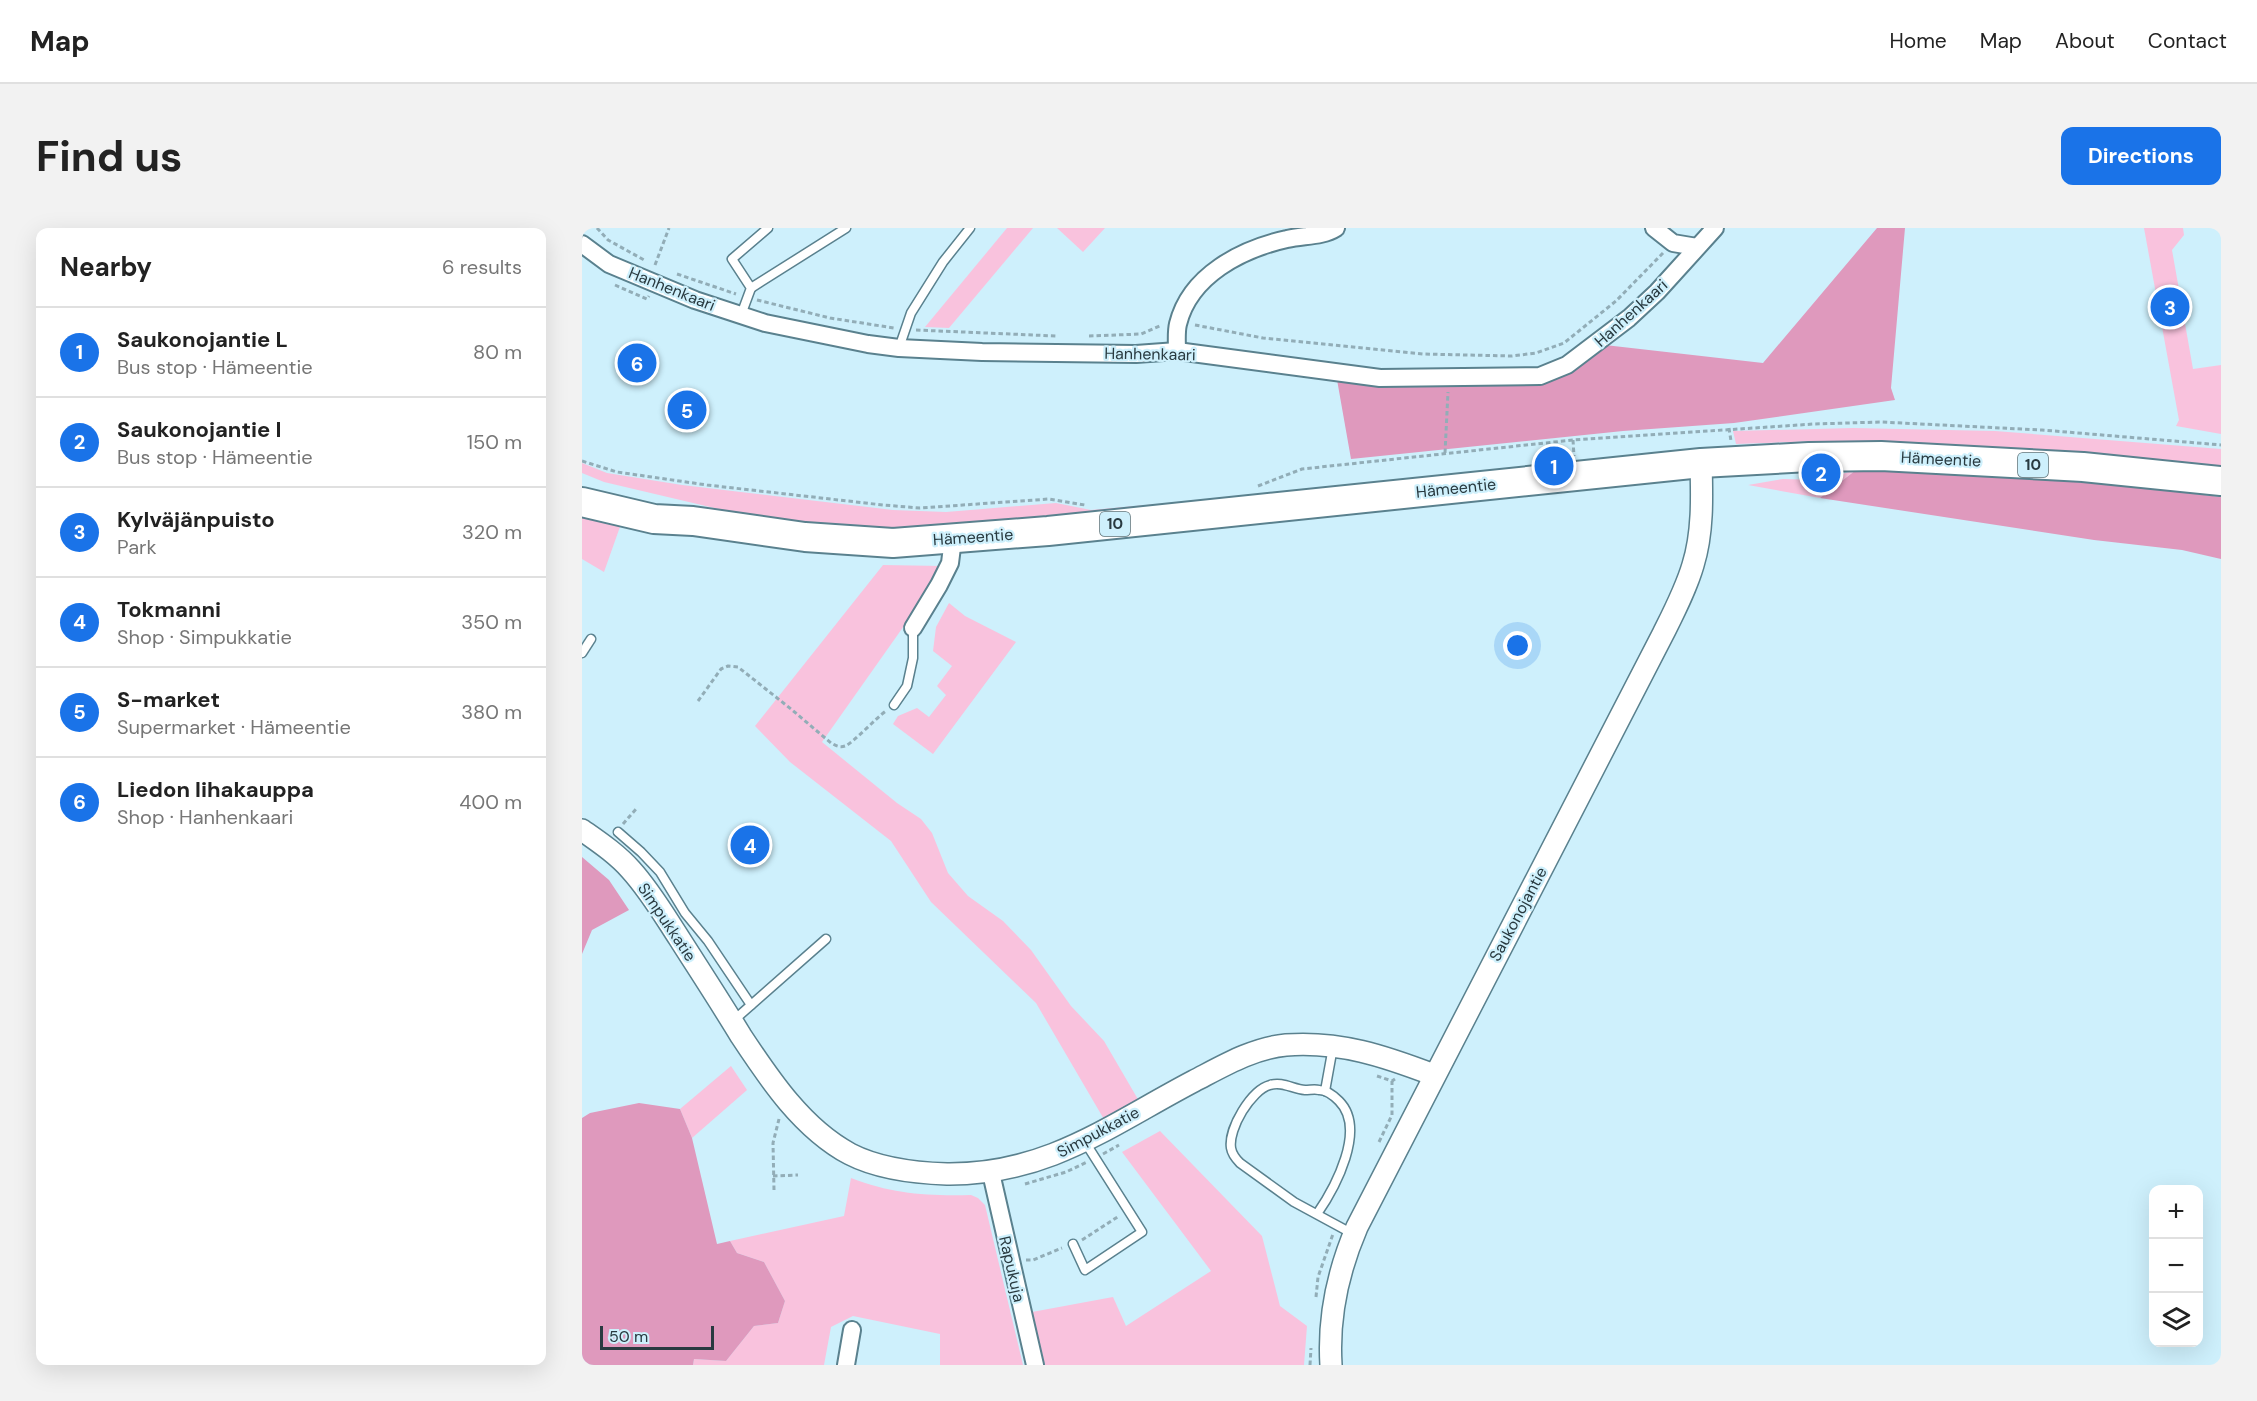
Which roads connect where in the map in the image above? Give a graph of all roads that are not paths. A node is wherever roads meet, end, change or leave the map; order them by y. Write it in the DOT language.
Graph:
graph roads {
  1 [pos="768,228"];
  2 [pos="846,228"];
  3 [pos="970,228"];
  4 [pos="1336,228"];
  5 [pos="1653,228"];
  6 [pos="1715,228"];
  7 [pos="582,244"];
  8 [pos="1697,247"];
  9 [pos="751,288"];
  10 [pos="741,315"];
  11 [pos="899,348"];
  12 [pos="1177,351"];
  13 [pos="1701,463"];
  14 [pos="2221,481"];
  15 [pos="582,484"];
  16 [pos="582,502"];
  17 [pos="693,522"];
  18 [pos="953,540"];
  19 [pos="913,628"];
  20 [pos="591,639"];
  21 [pos="582,653"];
  22 [pos="894,705"];
  23 [pos="582,831"];
  24 [pos="618,832"];
  25 [pos="826,939"];
  26 [pos="751,1005"];
  27 [pos="732,1022"];
  28 [pos="1333,1045"];
  29 [pos="1434,1076"];
  30 [pos="1325,1091"];
  31 [pos="1090,1150"];
  32 [pos="993,1181"];
  33 [pos="1317,1214"];
  34 [pos="1354,1234"];
  35 [pos="1073,1244"];
  36 [pos="852,1330"];
  37 [pos="846,1365"];
  38 [pos="1035,1365"];
  39 [pos="1331,1365"];
  1 -- 9 [label="lane"];
  2 -- 9 [label="lane"];
  3 -- 11 [label="lane"];
  4 -- 12 [label="street"];
  5 -- 8 [label="street"];
  6 -- 8 [label="street, Hanhenkaari"];
  7 -- 10 [label="street, Hanhenkaari"];
  8 -- 12 [label="street, Hanhenkaari"];
  9 -- 10 [label="lane"];
  10 -- 11 [label="street, Hanhenkaari"];
  11 -- 12 [label="street, Hanhenkaari"];
  13 -- 14 [label="highway, Hämeentie / 10"];
  13 -- 18 [label="highway, Hämeentie / 10"];
  13 -- 29 [label="street, Saukonojantie"];
  15 -- 17 [label="highway, Hämeentie / 10"];
  16 -- 17 [label="highway, Hämeentie / 10"];
  17 -- 18 [label="highway, Hämeentie / 10"];
  18 -- 19 [label="street"];
  19 -- 22 [label="lane"];
  20 -- 21 [label="lane"];
  23 -- 27 [label="street, Simpukkatie"];
  24 -- 26 [label="lane"];
  25 -- 26 [label="lane"];
  26 -- 27 [label="lane"];
  27 -- 32 [label="street, Simpukkatie"];
  28 -- 29 [label="street, Simpukkatie"];
  28 -- 30 [label="lane"];
  28 -- 31 [label="street, Simpukkatie"];
  29 -- 34 [label="street, Saukonojantie"];
  30 -- 33 [label="lane"];
  30 -- 33 [label="lane"];
  31 -- 32 [label="street, Simpukkatie"];
  31 -- 35 [label="lane"];
  32 -- 38 [label="street, Rapukuja"];
  33 -- 34 [label="lane"];
  34 -- 39 [label="street, Saukonojantie"];
  36 -- 37 [label="street"];
}
